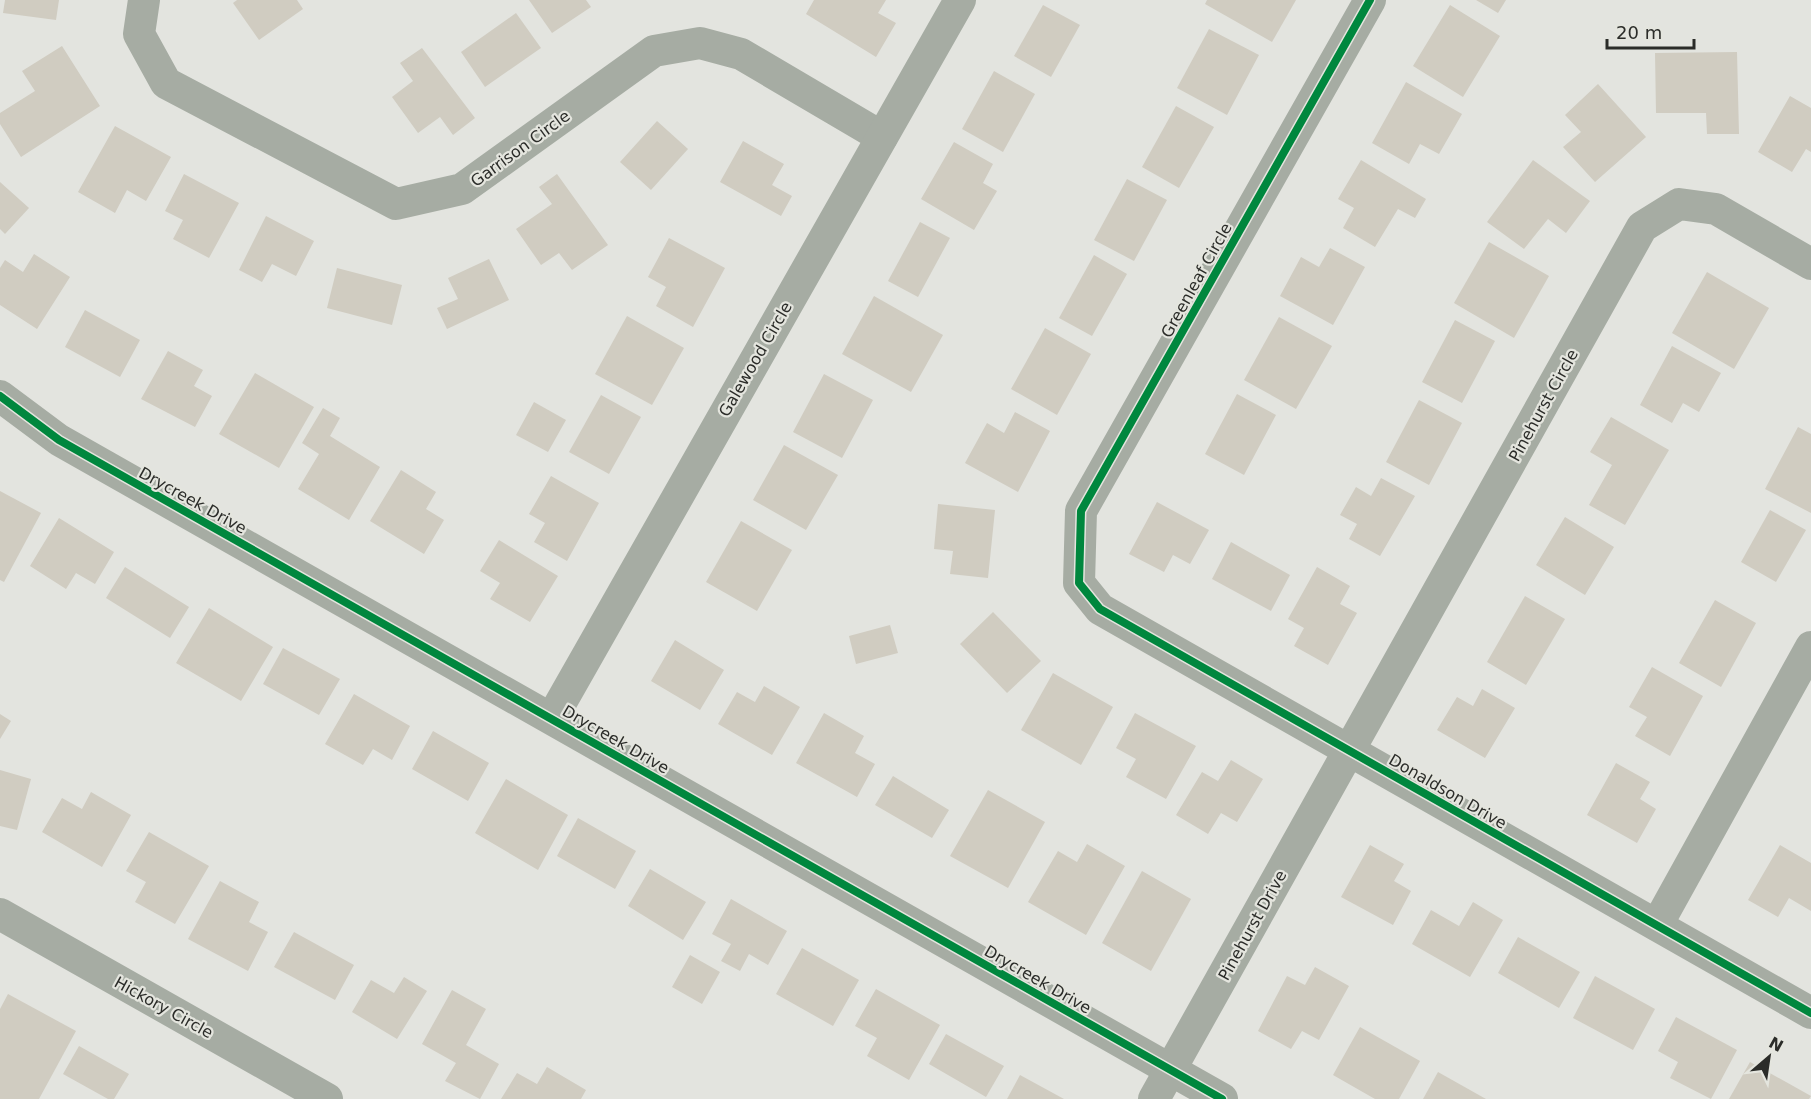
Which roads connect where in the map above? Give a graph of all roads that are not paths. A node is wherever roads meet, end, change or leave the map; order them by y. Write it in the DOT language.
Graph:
graph roads {
  1 [pos="144,0"];
  2 [pos="960,0"];
  3 [pos="1370,0"];
  4 [pos="882,137"];
  5 [pos="1811,264"];
  6 [pos="0,396"];
  7 [pos="1078,583"];
  8 [pos="1811,647"];
  9 [pos="552,718"];
  10 [pos="1350,750"];
  11 [pos="0,914"];
  12 [pos="1657,925"];
  13 [pos="1811,1013"];
  14 [pos="1170,1069"];
  15 [pos="327,1099"];
  16 [pos="1154,1099"];
  17 [pos="1222,1099"];
  1 -- 4 [label="street, Garrison Circle"];
  2 -- 4 [label="street, Galewood Circle"];
  3 -- 7 [label="street, Greenleaf Circle"];
  4 -- 9 [label="street, Galewood Circle"];
  5 -- 10 [label="street, Pinehurst Circle"];
  6 -- 9 [label="street, Drycreek Drive"];
  7 -- 10 [label="street, Donaldson Drive"];
  8 -- 12 [label="street"];
  9 -- 14 [label="street, Drycreek Drive"];
  10 -- 12 [label="street, Donaldson Drive"];
  10 -- 14 [label="street, Pinehurst Drive"];
  11 -- 15 [label="street, Hickory Circle"];
  12 -- 13 [label="street, Donaldson Drive"];
  14 -- 16 [label="street, Pinehurst Drive"];
  14 -- 17 [label="street, Drycreek Drive"];
}
